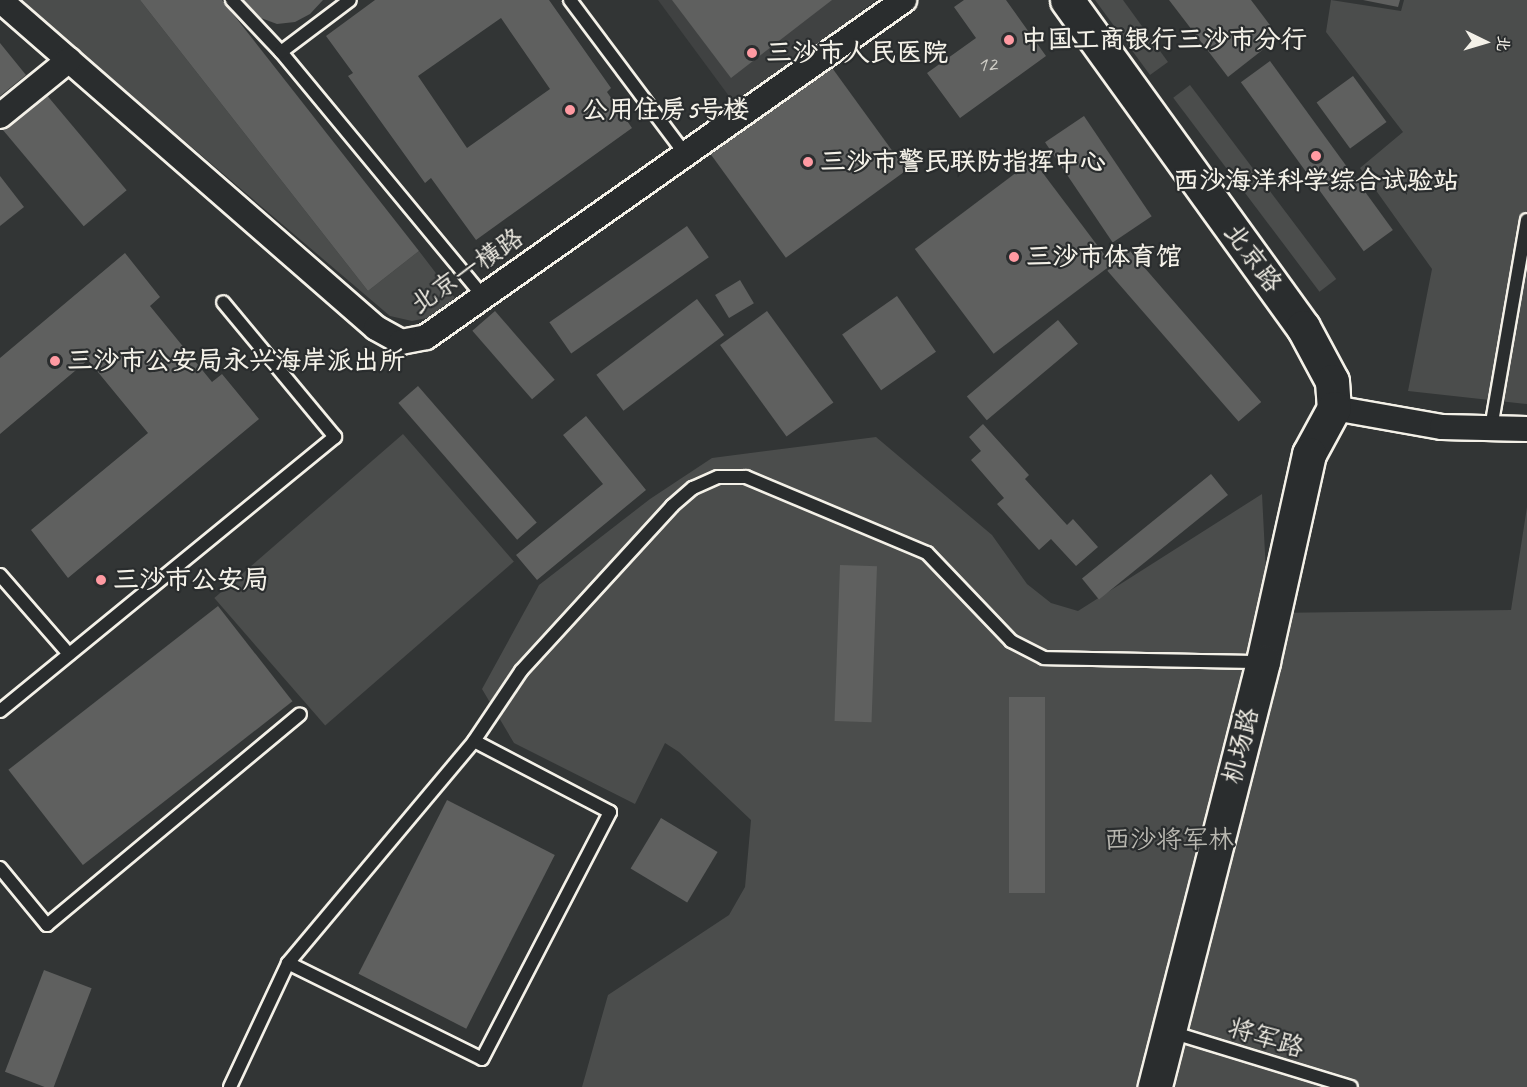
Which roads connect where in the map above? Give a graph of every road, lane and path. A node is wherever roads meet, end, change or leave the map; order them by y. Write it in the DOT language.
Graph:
graph roads {
  1 [pos="0,0"];
  2 [pos="231,0"];
  3 [pos="350,0"];
  4 [pos="570,0"];
  5 [pos="904,0"];
  6 [pos="1067,0"];
  7 [pos="281,52"];
  8 [pos="69,60"];
  9 [pos="0,116"];
  10 [pos="685,154"];
  11 [pos="1527,220"];
  12 [pos="483,296"];
  13 [pos="223,302"];
  14 [pos="1334,408"];
  15 [pos="1491,428"];
  16 [pos="1527,429"];
  17 [pos="0,575"];
  18 [pos="69,654"];
  19 [pos="1263,662"];
  20 [pos="0,711"];
  21 [pos="300,714"];
  22 [pos="474,741"];
  23 [pos="0,868"];
  24 [pos="288,963"];
  25 [pos="1169,1031"];
  26 [pos="230,1087"];
  27 [pos="1155,1087"];
  28 [pos="1351,1087"];
  1 -- 8 [label="street, 北京一横路"];
  2 -- 7 [label="lane"];
  3 -- 7 [label="lane"];
  4 -- 10 [label="lane"];
  5 -- 10 [label="street, 北京一横路"];
  6 -- 14 [label="street, 北京路"];
  7 -- 12 [label="lane"];
  8 -- 9 [label="street"];
  8 -- 12 [label="street, 北京一横路"];
  10 -- 12 [label="street, 北京一横路"];
  11 -- 15 [label="lane"];
  13 -- 18 [label="lane"];
  14 -- 15 [label="street"];
  14 -- 19 [label="street, 机场路"];
  15 -- 16 [label="street"];
  17 -- 18 [label="lane"];
  18 -- 20 [label="lane"];
  19 -- 22 [label="lane"];
  19 -- 25 [label="street, 机场路"];
  21 -- 23 [label="lane"];
  22 -- 24 [label="lane"];
  22 -- 24 [label="lane"];
  24 -- 26 [label="lane"];
  25 -- 27 [label="street, 机场路"];
  25 -- 28 [label="lane, 将军路"];
}
